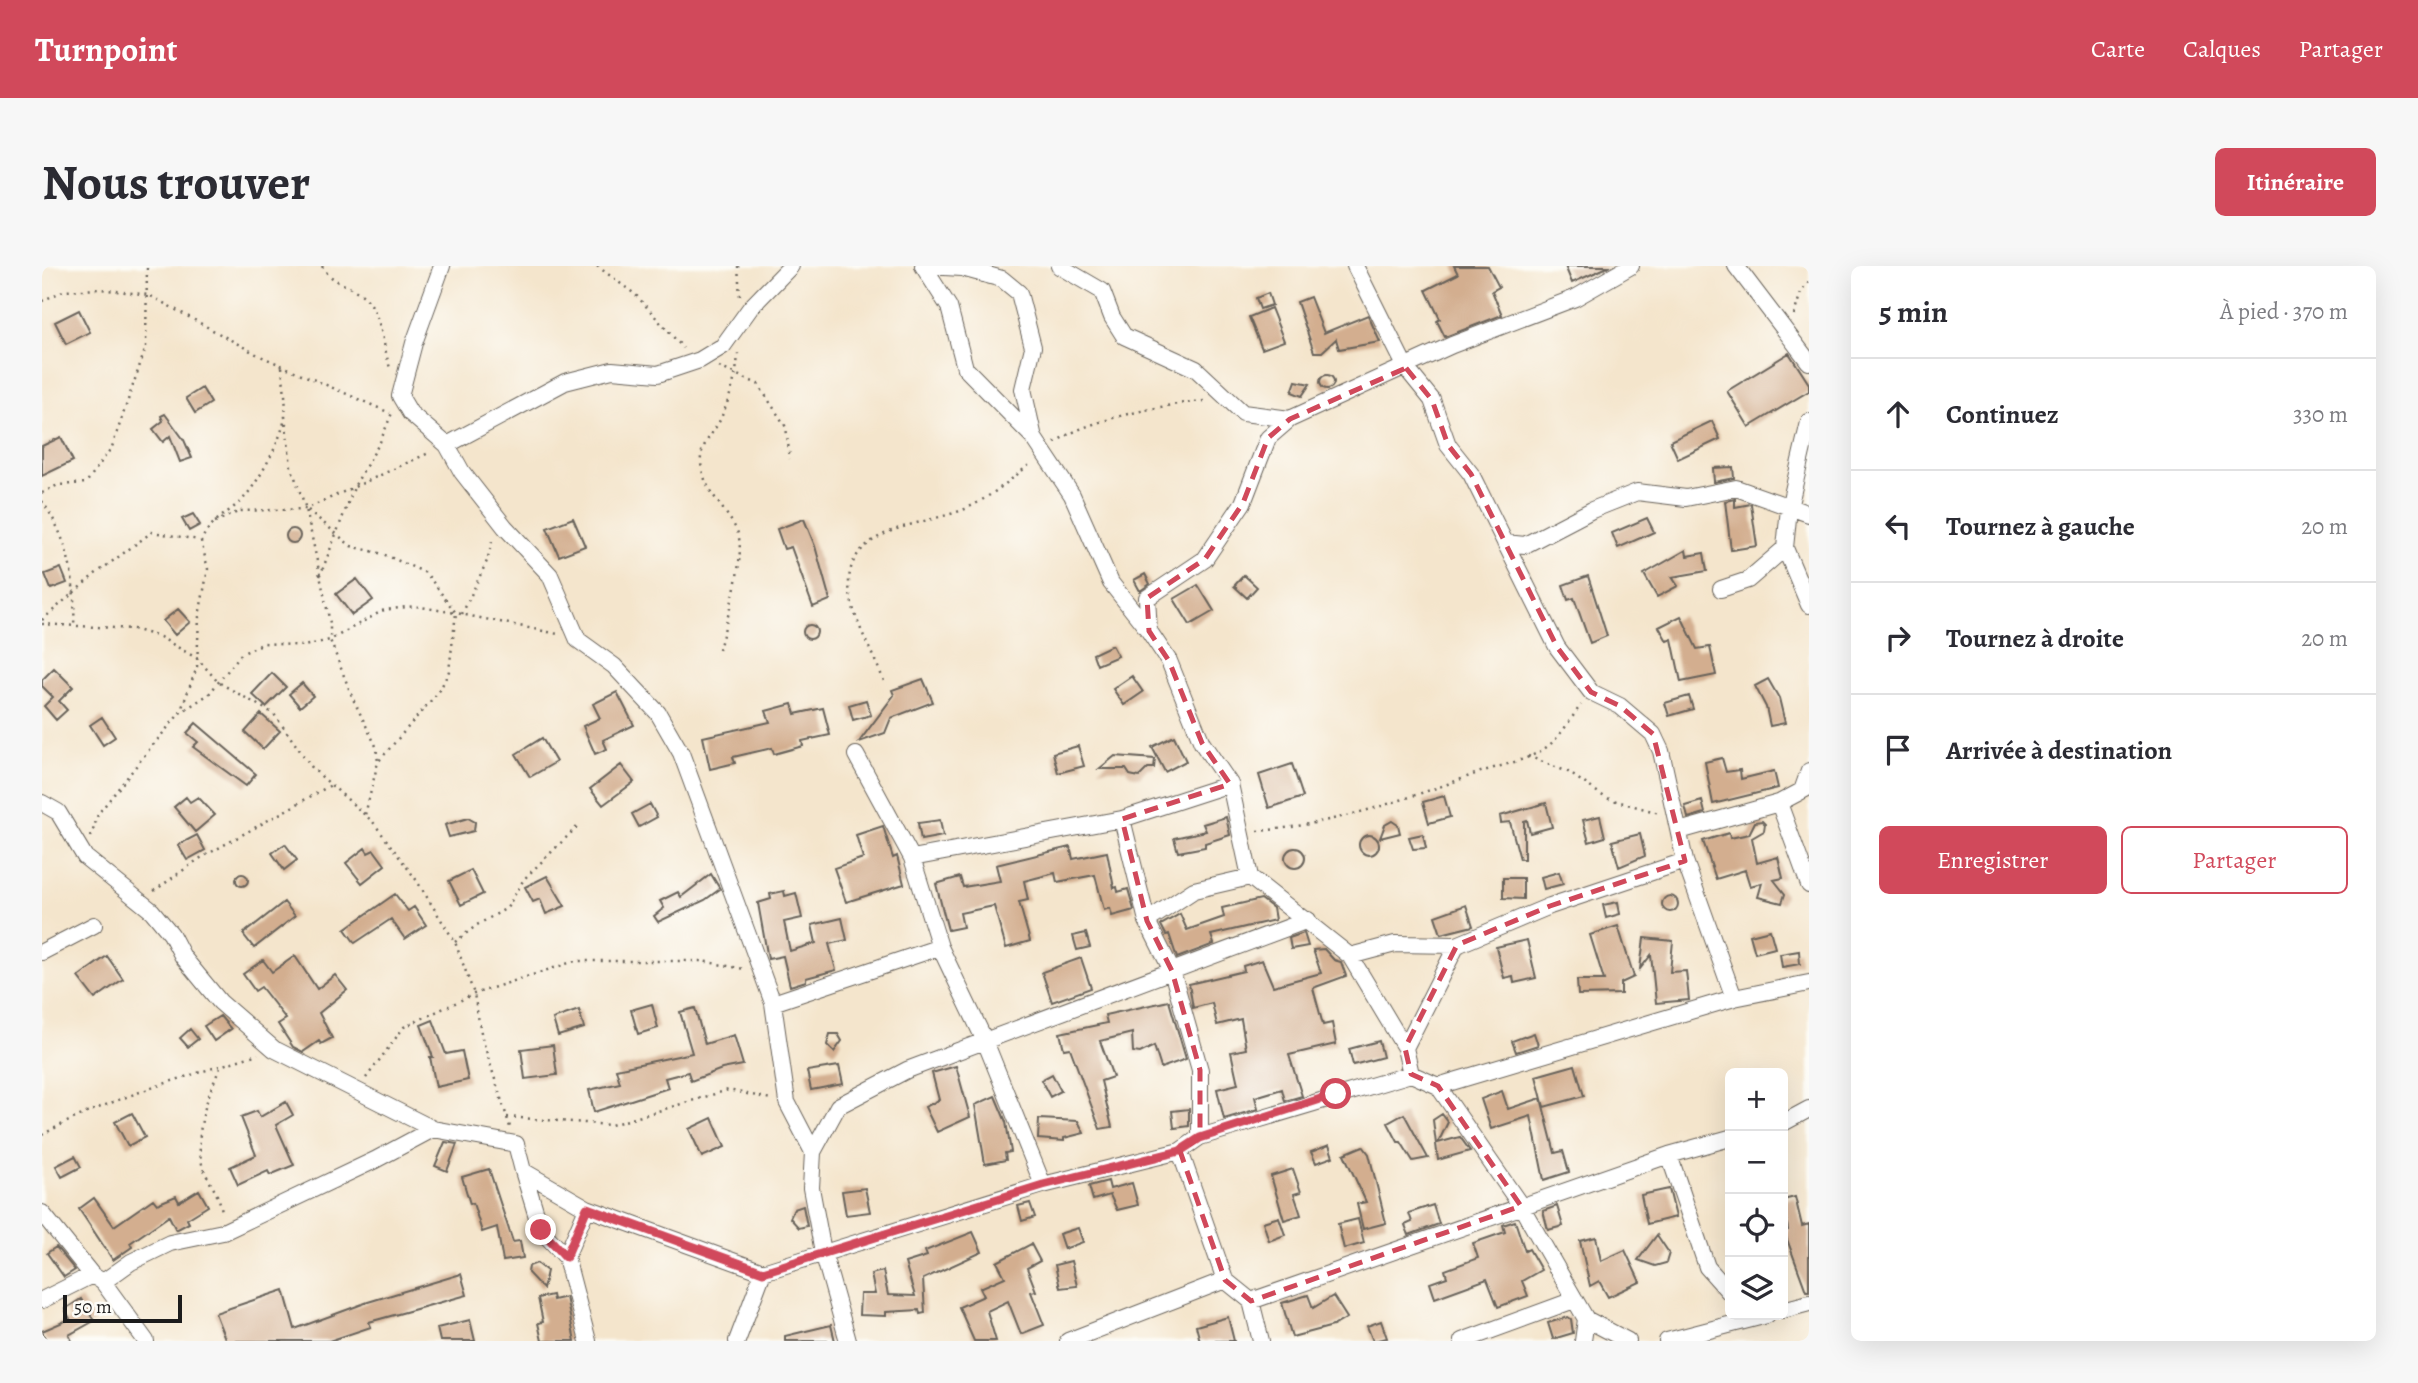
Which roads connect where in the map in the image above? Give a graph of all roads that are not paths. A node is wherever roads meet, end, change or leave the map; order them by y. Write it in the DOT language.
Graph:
graph roads {
  1 [pos="442,266"];
  2 [pos="791,266"];
  3 [pos="925,266"];
  4 [pos="1059,266"];
  5 [pos="1355,266"];
  6 [pos="1631,266"];
  7 [pos="1736,266"];
  8 [pos="966,267"];
  9 [pos="1809,362"];
  10 [pos="1406,368"];
  11 [pos="1290,419"];
  12 [pos="1809,422"];
  13 [pos="1034,438"];
  14 [pos="447,444"];
  15 [pos="1789,508"];
  16 [pos="1809,514"];
  17 [pos="1505,544"];
  18 [pos="1785,548"];
  19 [pos="1721,589"];
  20 [pos="1809,605"];
  21 [pos="1149,631"];
  22 [pos="856,755"];
  23 [pos="1809,771"];
  24 [pos="1230,784"];
  25 [pos="1806,787"];
  26 [pos="42,803"];
  27 [pos="1779,803"];
  28 [pos="1122,819"];
  29 [pos="1678,824"];
  30 [pos="912,858"];
  31 [pos="1685,861"];
  32 [pos="1250,877"];
  33 [pos="1809,885"];
  34 [pos="1308,920"];
  35 [pos="1147,921"];
  36 [pos="94,926"];
  37 [pos="1457,945"];
  38 [pos="940,947"];
  39 [pos="42,952"];
  40 [pos="1350,956"];
  41 [pos="1172,971"];
  42 [pos="1809,983"];
  43 [pos="1734,998"];
  44 [pos="773,1003"];
  45 [pos="985,1041"];
  46 [pos="1405,1048"];
  47 [pos="1411,1074"];
  48 [pos="1438,1086"];
  49 [pos="1809,1109"];
  50 [pos="1788,1120"];
  51 [pos="433,1129"];
  52 [pos="1200,1138"];
  53 [pos="1725,1139"];
  54 [pos="1180,1151"];
  55 [pos="813,1152"];
  56 [pos="1669,1155"];
  57 [pos="523,1171"];
  58 [pos="1043,1185"];
  59 [pos="1521,1206"];
  60 [pos="587,1208"];
  61 [pos="42,1213"];
  62 [pos="824,1252"];
  63 [pos="566,1257"];
  64 [pos="763,1272"];
  65 [pos="98,1278"];
  66 [pos="1225,1280"];
  67 [pos="1725,1287"];
  68 [pos="42,1300"];
  69 [pos="1574,1300"];
  70 [pos="1251,1301"];
  71 [pos="1809,1304"];
  72 [pos="1788,1309"];
  73 [pos="1586,1320"];
  74 [pos="1742,1320"];
  75 [pos="146,1341"];
  76 [pos="588,1341"];
  77 [pos="737,1341"];
  78 [pos="848,1341"];
  79 [pos="1068,1341"];
  80 [pos="1261,1341"];
  81 [pos="1462,1341"];
  82 [pos="1583,1341"];
  83 [pos="1628,1341"];
  84 [pos="1667,1341"];
  1 -- 14 [label="street"];
  2 -- 14 [label="street"];
  3 -- 8 [label="street"];
  3 -- 13 [label="street"];
  4 -- 11 [label="street"];
  5 -- 10 [label="street"];
  6 -- 10 [label="street"];
  7 -- 9 [label="street"];
  8 -- 13 [label="street"];
  10 -- 11 [label="street"];
  10 -- 17 [label="street"];
  11 -- 21 [label="street"];
  12 -- 15 [label="street"];
  13 -- 21 [label="street"];
  14 -- 44 [label="street"];
  15 -- 16 [label="street"];
  15 -- 17 [label="street"];
  15 -- 18 [label="street"];
  17 -- 29 [label="street"];
  18 -- 19 [label="street"];
  18 -- 20 [label="street"];
  21 -- 24 [label="street"];
  22 -- 30 [label="street"];
  23 -- 25 [label="street"];
  24 -- 28 [label="street"];
  24 -- 32 [label="street"];
  25 -- 27 [label="street"];
  26 -- 51 [label="street"];
  27 -- 29 [label="street"];
  27 -- 33 [label="street"];
  28 -- 30 [label="street"];
  28 -- 35 [label="street"];
  29 -- 31 [label="street"];
  30 -- 38 [label="street"];
  31 -- 37 [label="street"];
  31 -- 43 [label="street"];
  32 -- 34 [label="street"];
  32 -- 35 [label="street"];
  34 -- 40 [label="street"];
  34 -- 41 [label="street"];
  35 -- 41 [label="street"];
  36 -- 39 [label="street"];
  37 -- 40 [label="street"];
  37 -- 46 [label="street"];
  38 -- 44 [label="street"];
  38 -- 45 [label="street"];
  40 -- 46 [label="street"];
  41 -- 45 [label="street"];
  41 -- 52 [label="street"];
  42 -- 43 [label="street"];
  43 -- 48 [label="street"];
  44 -- 55 [label="street"];
  45 -- 55 [label="street"];
  45 -- 58 [label="street"];
  46 -- 47 [label="street"];
  47 -- 48 [label="street"];
  47 -- 52 [label="street"];
  48 -- 59 [label="street"];
  49 -- 50 [label="street"];
  51 -- 57 [label="street"];
  51 -- 65 [label="street"];
  52 -- 54 [label="street"];
  53 -- 56 [label="street"];
  54 -- 58 [label="street"];
  54 -- 66 [label="street"];
  55 -- 62 [label="street"];
  56 -- 59 [label="street"];
  56 -- 67 [label="street"];
  57 -- 60 [label="street"];
  57 -- 63 [label="street"];
  58 -- 62 [label="street"];
  59 -- 69 [label="street"];
  59 -- 70 [label="street"];
  60 -- 63 [label="street"];
  60 -- 64 [label="street"];
  61 -- 65 [label="street"];
  62 -- 64 [label="street"];
  62 -- 78 [label="street"];
  63 -- 76 [label="street"];
  64 -- 77 [label="street"];
  65 -- 68 [label="street"];
  65 -- 75 [label="street"];
  66 -- 70 [label="street"];
  66 -- 79 [label="street"];
  69 -- 73 [label="street"];
  69 -- 81 [label="street"];
  70 -- 80 [label="street"];
  71 -- 72 [label="street"];
  73 -- 82 [label="street"];
  73 -- 83 [label="street"];
  74 -- 84 [label="street"];
}
